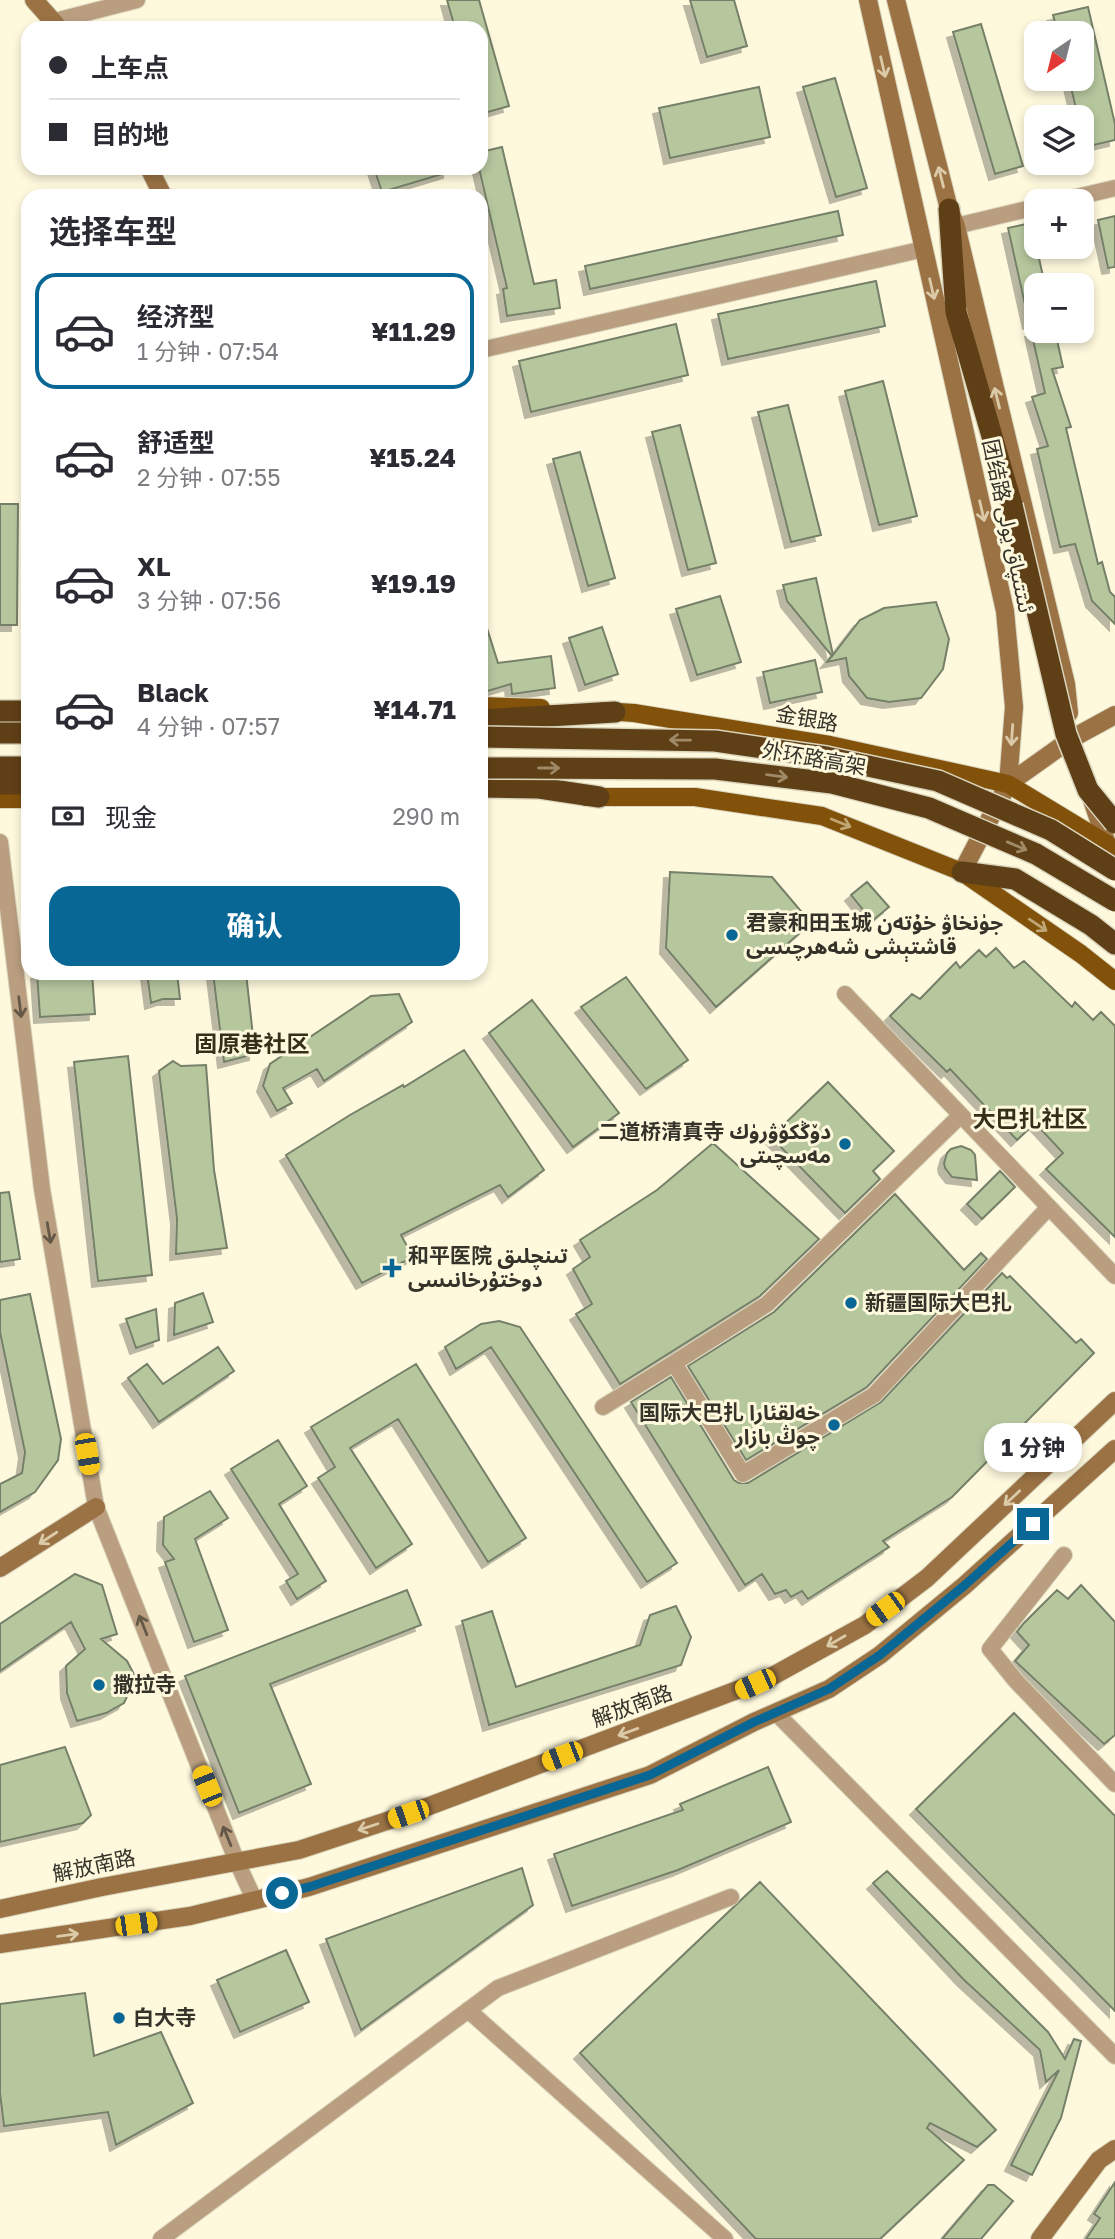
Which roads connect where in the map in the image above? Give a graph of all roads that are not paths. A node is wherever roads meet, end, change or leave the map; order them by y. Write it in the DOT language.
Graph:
graph roads {
  1 [pos="34,0"];
  2 [pos="137,0"];
  3 [pos="868,0"];
  4 [pos="896,0"];
  5 [pos="53,21"];
  6 [pos="70,21"];
  7 [pos="1115,188"];
  8 [pos="1094,193"];
  9 [pos="1024,209"];
  10 [pos="952,218"];
  11 [pos="924,249"];
  12 [pos="488,348"];
  13 [pos="488,706"];
  14 [pos="0,708"];
  15 [pos="21,709"];
  16 [pos="615,712"];
  17 [pos="1115,715"];
  18 [pos="488,720"];
  19 [pos="0,733"];
  20 [pos="21,733"];
  21 [pos="488,737"];
  22 [pos="1071,740"];
  23 [pos="0,767"];
  24 [pos="21,767"];
  25 [pos="488,768"];
  26 [pos="1008,783"];
  27 [pos="0,784"];
  28 [pos="21,784"];
  29 [pos="488,787"];
  30 [pos="599,797"];
  31 [pos="488,798"];
  32 [pos="0,799"];
  33 [pos="21,799"];
  34 [pos="1115,823"];
  35 [pos="0,842"];
  36 [pos="1111,847"];
  37 [pos="1115,870"];
  38 [pos="962,872"];
  39 [pos="1115,901"];
  40 [pos="1115,944"];
  41 [pos="1115,981"];
  42 [pos="845,994"];
  43 [pos="961,1115"];
  44 [pos="1049,1207"];
  45 [pos="1115,1276"];
  46 [pos="674,1363"];
  47 [pos="1115,1401"];
  48 [pos="603,1407"];
  49 [pos="1115,1450"];
  50 [pos="96,1507"];
  51 [pos="1064,1555"];
  52 [pos="0,1568"];
  53 [pos="776,1714"];
  54 [pos="1115,1784"];
  55 [pos="237,1862"];
  56 [pos="731,1897"];
  57 [pos="254,1899"];
  58 [pos="0,1909"];
  59 [pos="0,1944"];
  60 [pos="468,2010"];
  61 [pos="1115,2056"];
  62 [pos="1115,2149"];
  63 [pos="162,2239"];
  64 [pos="725,2239"];
  65 [pos="1040,2239"];
  1 -- 5 [label="main road"];
  2 -- 6 [label="street"];
  3 -- 11 [label="main road, 团结路 ئىتتىپاق يولى, one-way"];
  10 -- 4 [label="main road, 团结路 ئىتتىپاق يولى, one-way"];
  7 -- 8 [label="street"];
  9 -- 10 [label="street"];
  22 -- 10 [label="main road, 团结路 ئىتتىپاق يولى, one-way"];
  10 -- 34 [label="highway, bridge"];
  11 -- 12 [label="street"];
  11 -- 26 [label="main road, 团结路 ئىتتىپاق يولى, one-way"];
  13 -- 16 [label="main road, 金银路"];
  14 -- 15 [label="highway"];
  16 -- 18 [label="highway"];
  16 -- 26 [label="main road, 金银路"];
  17 -- 22 [label="main road"];
  19 -- 20 [label="highway"];
  37 -- 21 [label="highway, 外环路高架, one-way, bridge"];
  22 -- 26 [label="main road"];
  22 -- 36 [label="main road, 团结路 ئىتتىپاق يولى"];
  23 -- 24 [label="highway"];
  25 -- 39 [label="highway, 外环路高架, one-way, bridge"];
  26 -- 36 [label="main road, 金银路"];
  26 -- 38 [label="main road, 团结路 ئىتتىپاق يولى"];
  27 -- 28 [label="highway"];
  29 -- 30 [label="highway"];
  30 -- 31 [label="main road"];
  30 -- 38 [label="main road, one-way"];
  32 -- 33 [label="main road"];
  35 -- 50 [label="street, one-way"];
  38 -- 40 [label="highway"];
  38 -- 41 [label="main road, one-way"];
  42 -- 43 [label="street"];
  43 -- 44 [label="street"];
  43 -- 46 [label="street"];
  44 -- 45 [label="street"];
  44 -- 46 [label="street"];
  46 -- 48 [label="street"];
  47 -- 55 [label="main road, 解放南路, one-way"];
  49 -- 53 [label="main road"];
  50 -- 52 [label="main road, one-way"];
  55 -- 50 [label="street, one-way"];
  51 -- 54 [label="street"];
  53 -- 57 [label="main road"];
  53 -- 61 [label="street"];
  55 -- 57 [label="street"];
  55 -- 58 [label="main road, 解放南路"];
  56 -- 60 [label="street"];
  59 -- 57 [label="main road, one-way"];
  60 -- 63 [label="street"];
  60 -- 64 [label="street"];
  62 -- 65 [label="main road"];
}
